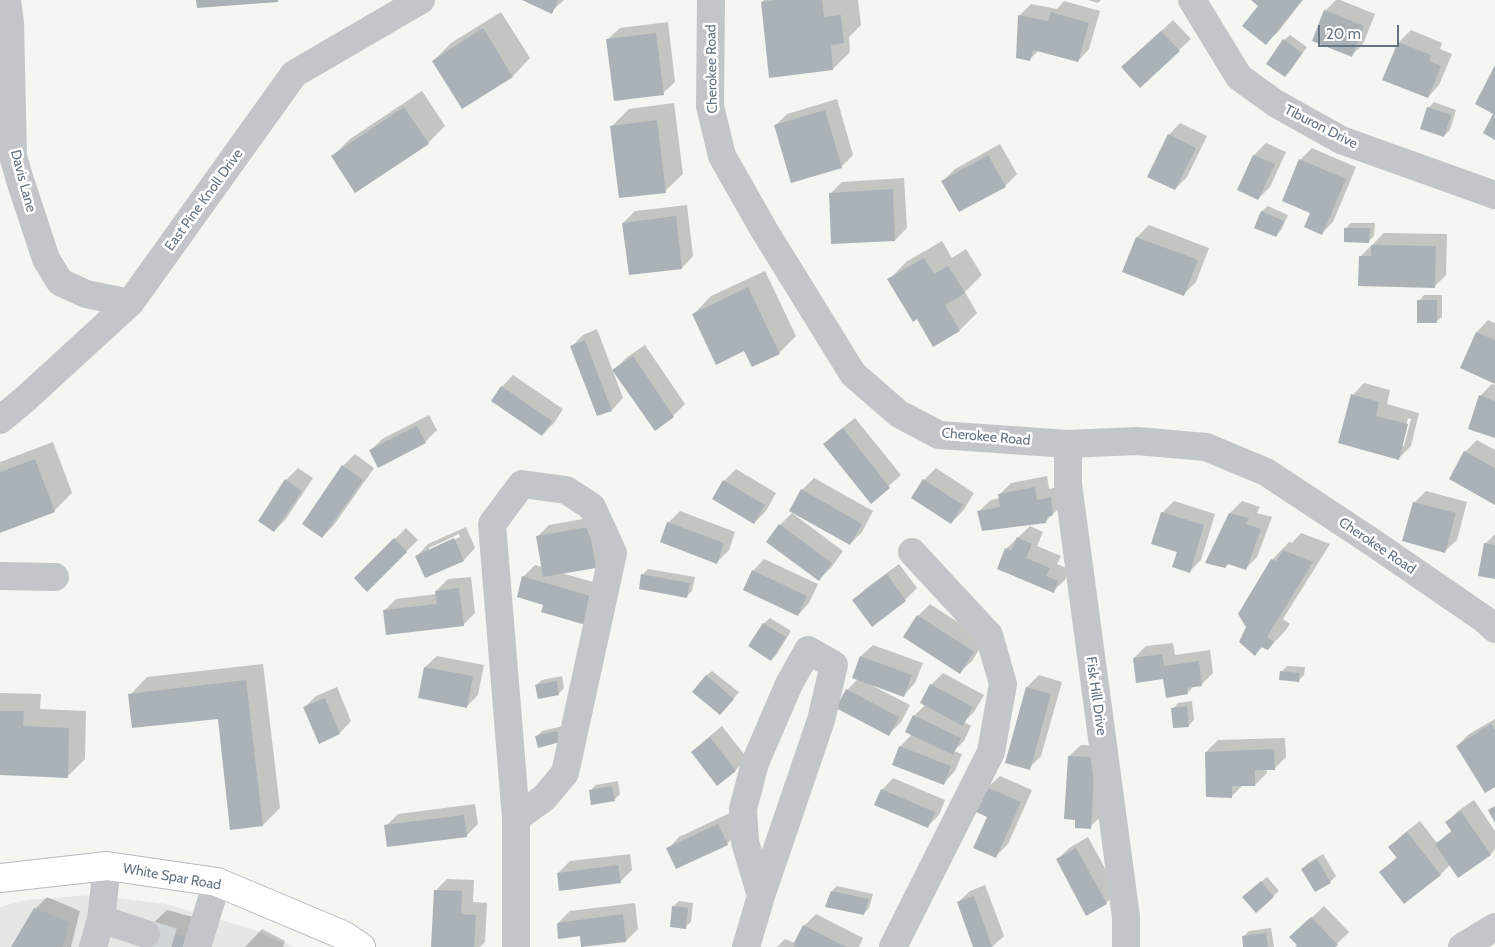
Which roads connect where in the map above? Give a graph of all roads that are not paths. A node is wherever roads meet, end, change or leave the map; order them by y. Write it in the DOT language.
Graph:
graph roads {
  1 [pos="7,0"];
  2 [pos="421,0"];
  3 [pos="711,0"];
  4 [pos="1192,0"];
  5 [pos="5,52"];
  6 [pos="1495,195"];
  7 [pos="130,303"];
  8 [pos="0,420"];
  9 [pos="1068,444"];
  10 [pos="912,552"];
  11 [pos="0,576"];
  12 [pos="56,577"];
  13 [pos="1495,629"];
  14 [pos="516,818"];
  15 [pos="107,866"];
  16 [pos="0,878"];
  17 [pos="217,882"];
  18 [pos="760,896"];
  19 [pos="101,919"];
  20 [pos="1495,927"];
  21 [pos="146,934"];
  22 [pos="191,946"];
  23 [pos="93,947"];
  24 [pos="361,947"];
  25 [pos="516,947"];
  26 [pos="746,947"];
  27 [pos="893,947"];
  28 [pos="1126,947"];
  29 [pos="1462,947"];
  1 -- 5 [label="street, Davis Lane"];
  2 -- 7 [label="street, East Pine Knoll Drive"];
  3 -- 9 [label="street, Cherokee Road"];
  4 -- 6 [label="street, Tiburon Drive"];
  5 -- 7 [label="street, Davis Lane"];
  7 -- 8 [label="street, East Pine Knoll Drive"];
  9 -- 13 [label="street, Cherokee Road"];
  9 -- 28 [label="street, Fisk Hill Drive"];
  10 -- 27 [label="street"];
  11 -- 12 [label="street"];
  14 -- 14 [label="street"];
  14 -- 25 [label="street"];
  15 -- 16 [label="main road, White Spar Road"];
  15 -- 17 [label="main road, White Spar Road"];
  15 -- 19 [label="street"];
  17 -- 22 [label="street"];
  17 -- 24 [label="main road, White Spar Road"];
  18 -- 18 [label="street"];
  18 -- 26 [label="street"];
  19 -- 21 [label="street"];
  19 -- 23 [label="street"];
  20 -- 29 [label="street"];
}
